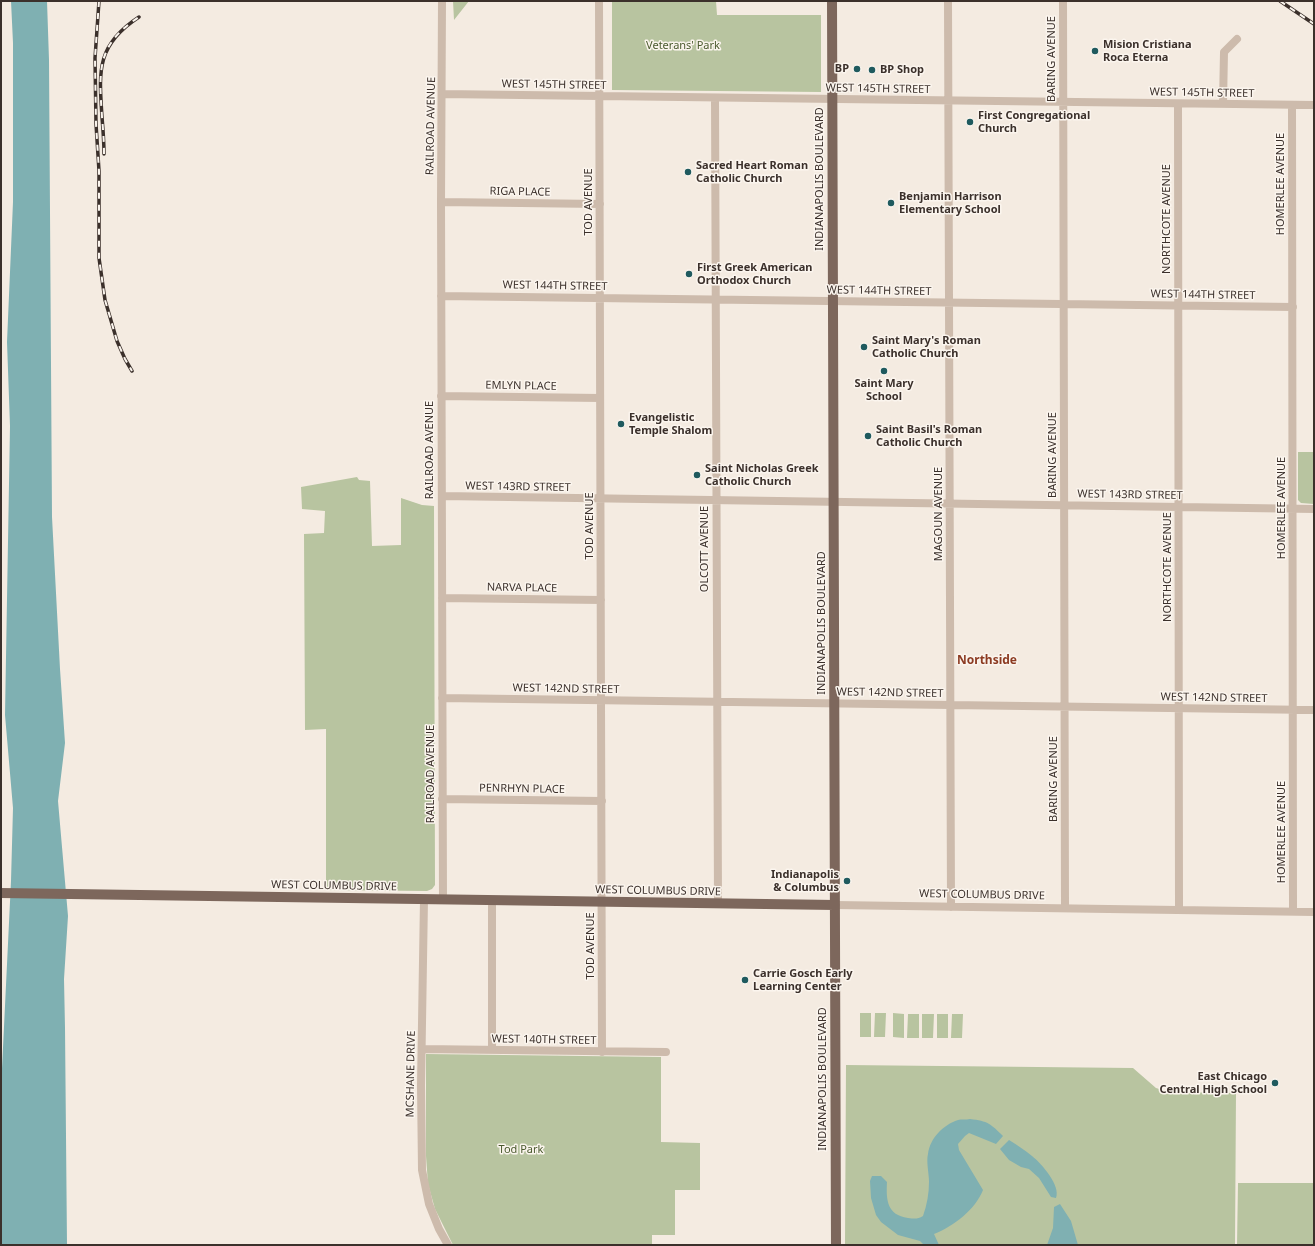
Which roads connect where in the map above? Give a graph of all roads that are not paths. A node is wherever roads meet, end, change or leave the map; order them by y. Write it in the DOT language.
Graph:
graph roads {
  1 [pos="442,1"];
  2 [pos="599,1"];
  3 [pos="832,1"];
  4 [pos="948,1"];
  5 [pos="1063,1"];
  6 [pos="1237,39"];
  7 [pos="442,94"];
  8 [pos="600,96"];
  9 [pos="715,98"];
  10 [pos="832,99"];
  11 [pos="949,101"];
  12 [pos="1064,102"];
  13 [pos="1178,104"];
  14 [pos="1223,104"];
  15 [pos="1292,105"];
  16 [pos="1314,106"];
  17 [pos="441,202"];
  18 [pos="600,204"];
  19 [pos="441,296"];
  20 [pos="600,298"];
  21 [pos="716,299"];
  22 [pos="833,302"];
  23 [pos="949,303"];
  24 [pos="1064,304"];
  25 [pos="1178,305"];
  26 [pos="1293,307"];
  27 [pos="441,396"];
  28 [pos="600,398"];
  29 [pos="442,496"];
  30 [pos="601,499"];
  31 [pos="716,501"];
  32 [pos="834,502"];
  33 [pos="950,504"];
  34 [pos="1064,505"];
  35 [pos="1178,507"];
  36 [pos="1293,509"];
  37 [pos="1314,509"];
  38 [pos="442,598"];
  39 [pos="601,600"];
  40 [pos="442,698"];
  41 [pos="601,700"];
  42 [pos="717,702"];
  43 [pos="834,704"];
  44 [pos="950,705"];
  45 [pos="1065,707"];
  46 [pos="1179,708"];
  47 [pos="1293,710"];
  48 [pos="1314,710"];
  49 [pos="442,799"];
  50 [pos="602,801"];
  51 [pos="1,893"];
  52 [pos="424,899"];
  53 [pos="443,900"];
  54 [pos="492,900"];
  55 [pos="602,902"];
  56 [pos="718,903"];
  57 [pos="835,905"];
  58 [pos="951,907"];
  59 [pos="1065,908"];
  60 [pos="1179,910"];
  61 [pos="1293,911"];
  62 [pos="1314,912"];
  63 [pos="422,1049"];
  64 [pos="492,1050"];
  65 [pos="602,1052"];
  66 [pos="666,1052"];
  67 [pos="448,1245"];
  68 [pos="836,1245"];
  1 -- 7 [label="street, RAILROAD AVENUE"];
  2 -- 8 [label="street, TOD AVENUE"];
  3 -- 10 [label="main road, INDIANAPOLIS BOULEVARD"];
  4 -- 11 [label="street, MAGOUN AVENUE"];
  5 -- 12 [label="street, BARING AVENUE"];
  6 -- 14 [label="street"];
  7 -- 8 [label="street, WEST 145TH STREET"];
  7 -- 17 [label="street, RAILROAD AVENUE"];
  8 -- 9 [label="street, WEST 145TH STREET"];
  8 -- 18 [label="street, TOD AVENUE"];
  9 -- 10 [label="street, WEST 145TH STREET"];
  9 -- 21 [label="street, OLCOTT AVENUE"];
  10 -- 11 [label="street, WEST 145TH STREET"];
  10 -- 22 [label="main road, INDIANAPOLIS BOULEVARD"];
  11 -- 12 [label="street, WEST 145TH STREET"];
  11 -- 23 [label="street, MAGOUN AVENUE"];
  12 -- 13 [label="street, WEST 145TH STREET"];
  12 -- 24 [label="street, BARING AVENUE"];
  13 -- 14 [label="street, WEST 145TH STREET"];
  13 -- 25 [label="street, NORTHCOTE AVENUE"];
  14 -- 15 [label="street, WEST 145TH STREET"];
  15 -- 16 [label="street, WEST 145TH STREET"];
  15 -- 26 [label="street, HOMERLEE AVENUE"];
  17 -- 18 [label="street, RIGA PLACE"];
  17 -- 19 [label="street, RAILROAD AVENUE"];
  18 -- 20 [label="street, TOD AVENUE"];
  19 -- 20 [label="street, WEST 144TH STREET"];
  19 -- 27 [label="street, RAILROAD AVENUE"];
  20 -- 21 [label="street, WEST 144TH STREET"];
  20 -- 28 [label="street, TOD AVENUE"];
  21 -- 22 [label="street, WEST 144TH STREET"];
  21 -- 31 [label="street, OLCOTT AVENUE"];
  22 -- 23 [label="street, WEST 144TH STREET"];
  22 -- 32 [label="main road, INDIANAPOLIS BOULEVARD"];
  23 -- 24 [label="street, WEST 144TH STREET"];
  23 -- 33 [label="street, MAGOUN AVENUE"];
  24 -- 25 [label="street, WEST 144TH STREET"];
  24 -- 34 [label="street, BARING AVENUE"];
  25 -- 26 [label="street, WEST 144TH STREET"];
  25 -- 35 [label="street, NORTHCOTE AVENUE"];
  26 -- 36 [label="street, HOMERLEE AVENUE"];
  27 -- 28 [label="street, EMLYN PLACE"];
  27 -- 29 [label="street, RAILROAD AVENUE"];
  28 -- 30 [label="street, TOD AVENUE"];
  29 -- 30 [label="street, WEST 143RD STREET"];
  29 -- 38 [label="street, RAILROAD AVENUE"];
  30 -- 31 [label="street, WEST 143RD STREET"];
  30 -- 39 [label="street, TOD AVENUE"];
  31 -- 32 [label="street, WEST 143RD STREET"];
  31 -- 42 [label="street, OLCOTT AVENUE"];
  32 -- 33 [label="street, WEST 143RD STREET"];
  32 -- 43 [label="main road, INDIANAPOLIS BOULEVARD"];
  33 -- 34 [label="street, WEST 143RD STREET"];
  33 -- 44 [label="street, MAGOUN AVENUE"];
  34 -- 35 [label="street, WEST 143RD STREET"];
  34 -- 45 [label="street, BARING AVENUE"];
  35 -- 36 [label="street, WEST 143RD STREET"];
  35 -- 46 [label="street, NORTHCOTE AVENUE"];
  36 -- 37 [label="street, WEST 143RD STREET"];
  36 -- 47 [label="street, HOMERLEE AVENUE"];
  38 -- 39 [label="street, NARVA PLACE"];
  38 -- 40 [label="street, RAILROAD AVENUE"];
  39 -- 41 [label="street, TOD AVENUE"];
  40 -- 41 [label="street, WEST 142ND STREET"];
  40 -- 49 [label="street, RAILROAD AVENUE"];
  41 -- 42 [label="street, WEST 142ND STREET"];
  41 -- 50 [label="street, TOD AVENUE"];
  42 -- 43 [label="street, WEST 142ND STREET"];
  42 -- 56 [label="street, OLCOTT AVENUE"];
  43 -- 44 [label="street, WEST 142ND STREET"];
  43 -- 57 [label="main road, INDIANAPOLIS BOULEVARD"];
  44 -- 45 [label="street, WEST 142ND STREET"];
  44 -- 58 [label="street, MAGOUN AVENUE"];
  45 -- 46 [label="street, WEST 142ND STREET"];
  45 -- 59 [label="street, BARING AVENUE"];
  46 -- 47 [label="street, WEST 142ND STREET"];
  46 -- 60 [label="street, NORTHCOTE AVENUE"];
  47 -- 48 [label="street, WEST 142ND STREET"];
  47 -- 61 [label="street, HOMERLEE AVENUE"];
  49 -- 50 [label="street, PENRHYN PLACE"];
  49 -- 53 [label="street, RAILROAD AVENUE"];
  50 -- 55 [label="street, TOD AVENUE"];
  51 -- 52 [label="main road, WEST COLUMBUS DRIVE"];
  52 -- 53 [label="main road, WEST COLUMBUS DRIVE"];
  52 -- 63 [label="street, MCSHANE DRIVE"];
  53 -- 54 [label="main road, WEST COLUMBUS DRIVE"];
  54 -- 55 [label="main road, WEST COLUMBUS DRIVE"];
  54 -- 64 [label="street"];
  55 -- 56 [label="main road, WEST COLUMBUS DRIVE"];
  55 -- 65 [label="street, TOD AVENUE"];
  56 -- 57 [label="main road, WEST COLUMBUS DRIVE"];
  57 -- 58 [label="street, WEST COLUMBUS DRIVE"];
  57 -- 68 [label="main road, INDIANAPOLIS BOULEVARD"];
  58 -- 59 [label="street, WEST COLUMBUS DRIVE"];
  59 -- 60 [label="street, WEST COLUMBUS DRIVE"];
  60 -- 61 [label="street, WEST COLUMBUS DRIVE"];
  61 -- 62 [label="street, WEST COLUMBUS DRIVE"];
  63 -- 64 [label="street, WEST 140TH STREET"];
  63 -- 67 [label="street, MCSHANE DRIVE"];
  64 -- 65 [label="street, WEST 140TH STREET"];
  65 -- 66 [label="street, WEST 140TH STREET"];
}
